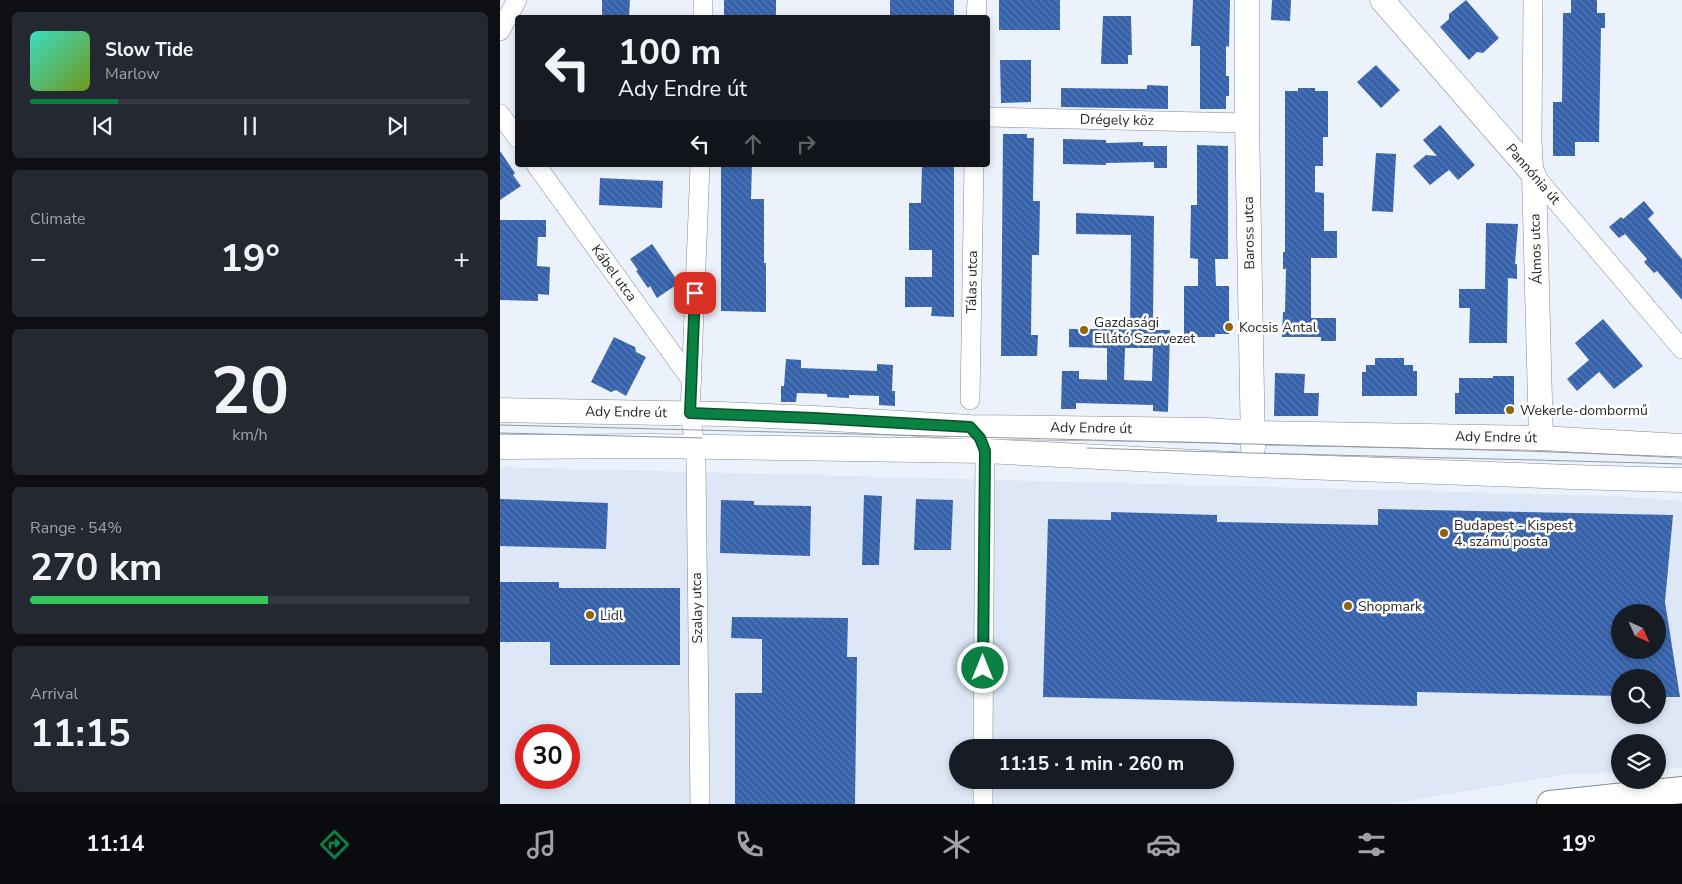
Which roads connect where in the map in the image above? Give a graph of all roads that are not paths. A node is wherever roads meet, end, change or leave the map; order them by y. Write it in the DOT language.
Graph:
graph roads {
  1 [pos="517,0"];
  2 [pos="703,0"];
  3 [pos="976,0"];
  4 [pos="1247,0"];
  5 [pos="1382,0"];
  6 [pos="1533,0"];
  7 [pos="702,15"];
  8 [pos="976,15"];
  9 [pos="500,31"];
  10 [pos="500,114"];
  11 [pos="990,117"];
  12 [pos="1247,123"];
  13 [pos="515,135"];
  14 [pos="537,167"];
  15 [pos="700,167"];
  16 [pos="974,167"];
  17 [pos="1534,175"];
  18 [pos="1682,349"];
  19 [pos="692,382"];
  20 [pos="970,400"];
  21 [pos="500,410"];
  22 [pos="690,413"];
  23 [pos="970,427"];
  24 [pos="1002,427"];
  25 [pos="1253,433"];
  26 [pos="1541,438"];
  27 [pos="695,446"];
  28 [pos="1682,446"];
  29 [pos="500,447"];
  30 [pos="985,451"];
  31 [pos="1253,465"];
  32 [pos="1682,480"];
  33 [pos="983,739"];
  34 [pos="983,789"];
  35 [pos="1682,790"];
  36 [pos="700,804"];
  37 [pos="982,804"];
  38 [pos="1550,804"];
  1 -- 9 [label="street"];
  2 -- 7 [label="street"];
  3 -- 8 [label="street"];
  4 -- 12 [label="street, Baross utca"];
  5 -- 17 [label="street, Pannónia út"];
  6 -- 17 [label="street, Álmos utca"];
  10 -- 13 [label="street"];
  11 -- 12 [label="street, Drégely köz"];
  12 -- 25 [label="street, Baross utca"];
  14 -- 19 [label="street, Kábel utca"];
  15 -- 19 [label="street, Szalay utca"];
  16 -- 20 [label="street, Tálas utca"];
  17 -- 18 [label="street, Pannónia út"];
  17 -- 26 [label="street, Álmos utca"];
  19 -- 22 [label="street, Szalay utca"];
  21 -- 22 [label="street, Ady Endre út"];
  22 -- 23 [label="street, Ady Endre út"];
  22 -- 27 [label="street, Szalay utca"];
  23 -- 24 [label="street, Ady Endre út"];
  23 -- 30 [label="street"];
  24 -- 25 [label="street, Ady Endre út"];
  24 -- 30 [label="street"];
  25 -- 26 [label="street, Ady Endre út"];
  25 -- 31 [label="street, Baross utca"];
  26 -- 28 [label="street, Ady Endre út"];
  27 -- 29 [label="street, Ady Endre út"];
  27 -- 30 [label="street, Ady Endre út"];
  27 -- 36 [label="street, Szalay utca"];
  30 -- 31 [label="street, Ady Endre út"];
  30 -- 33 [label="street"];
  31 -- 32 [label="street, Ady Endre út"];
  34 -- 37 [label="street"];
  35 -- 38 [label="main road"];
}
